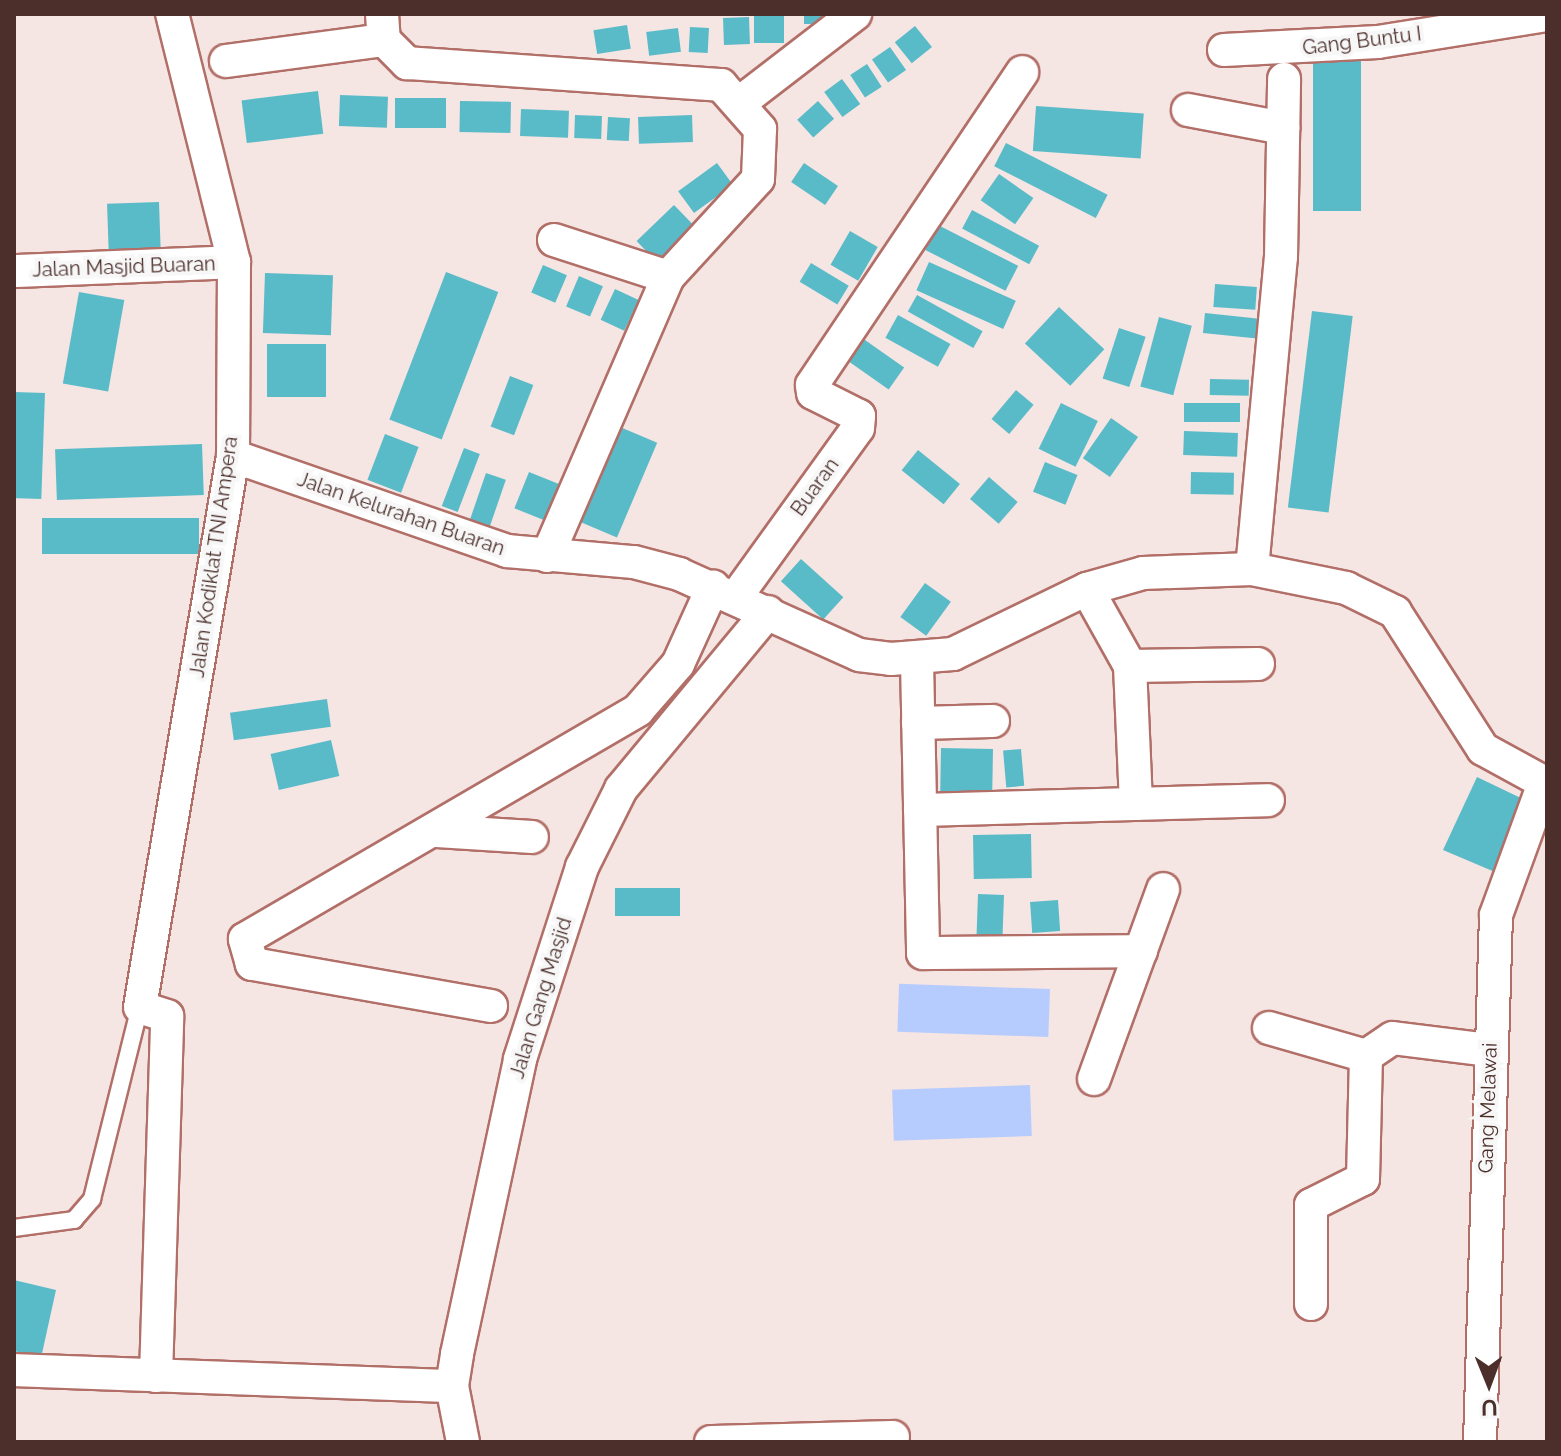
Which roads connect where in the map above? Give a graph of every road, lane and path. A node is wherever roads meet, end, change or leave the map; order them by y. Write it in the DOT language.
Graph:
graph roads {
  1 [pos="172,14"];
  2 [pos="855,14"];
  3 [pos="1547,15"];
  4 [pos="383,27"];
  5 [pos="1224,50"];
  6 [pos="226,61"];
  7 [pos="1022,72"];
  8 [pos="1284,79"];
  9 [pos="742,101"];
  10 [pos="1188,110"];
  11 [pos="1283,128"];
  12 [pos="554,240"];
  13 [pos="234,262"];
  14 [pos="14,271"];
  15 [pos="668,277"];
  16 [pos="233,456"];
  17 [pos="547,556"];
  18 [pos="1252,569"];
  19 [pos="1087,589"];
  20 [pos="725,592"];
  21 [pos="768,612"];
  22 [pos="917,661"];
  23 [pos="1258,664"];
  24 [pos="1130,666"];
  25 [pos="993,721"];
  26 [pos="918,723"];
  27 [pos="1545,784"];
  28 [pos="1268,800"];
  29 [pos="1136,804"];
  30 [pos="920,810"];
  31 [pos="437,831"];
  32 [pos="532,837"];
  33 [pos="1163,889"];
  34 [pos="1141,951"];
  35 [pos="491,1006"];
  36 [pos="140,1007"];
  37 [pos="1269,1028"];
  38 [pos="1490,1050"];
  39 [pos="1366,1056"];
  40 [pos="1094,1079"];
  41 [pos="14,1228"];
  42 [pos="1311,1304"];
  43 [pos="14,1370"];
  44 [pos="156,1376"];
  45 [pos="452,1386"];
  46 [pos="893,1437"];
  47 [pos="468,1441"];
  48 [pos="711,1442"];
  49 [pos="1480,1442"];
  1 -- 13 [label="street, Jalan Kodiklat TNI Ampera"];
  2 -- 9 [label="street"];
  3 -- 5 [label="street, Gang Buntu I"];
  4 -- 6 [label="street"];
  4 -- 9 [label="street"];
  7 -- 20 [label="street, Buaran"];
  8 -- 11 [label="street"];
  9 -- 15 [label="street"];
  10 -- 11 [label="street"];
  11 -- 18 [label="street"];
  12 -- 15 [label="street"];
  13 -- 14 [label="street, Jalan Masjid Buaran"];
  13 -- 16 [label="street, Jalan Kodiklat TNI Ampera"];
  15 -- 17 [label="street"];
  16 -- 17 [label="street, Jalan Kelurahan Buaran"];
  16 -- 36 [label="street, Jalan Kodiklat TNI Ampera"];
  17 -- 20 [label="street, Jalan Kelurahan Buaran"];
  18 -- 19 [label="street, Jalan Kelurahan Buaran"];
  18 -- 27 [label="street, Jalan Kelurahan Buaran"];
  19 -- 22 [label="street, Jalan Kelurahan Buaran"];
  19 -- 24 [label="street"];
  20 -- 21 [label="street, Jalan Kelurahan Buaran"];
  20 -- 31 [label="street"];
  21 -- 22 [label="street, Jalan Kelurahan Buaran"];
  21 -- 45 [label="street, Jalan Gang Masjid"];
  22 -- 26 [label="street"];
  23 -- 24 [label="street"];
  24 -- 29 [label="street"];
  25 -- 26 [label="street"];
  26 -- 30 [label="street"];
  27 -- 38 [label="street, Gang Melawai"];
  28 -- 29 [label="street"];
  29 -- 30 [label="street"];
  30 -- 34 [label="street"];
  31 -- 32 [label="street"];
  31 -- 35 [label="street"];
  33 -- 34 [label="street"];
  34 -- 40 [label="street"];
  36 -- 41 [label="lane"];
  36 -- 44 [label="street"];
  37 -- 39 [label="street"];
  38 -- 39 [label="street"];
  38 -- 49 [label="street, Gang Melawai"];
  39 -- 42 [label="street"];
  43 -- 44 [label="street"];
  44 -- 45 [label="street"];
  45 -- 47 [label="street, Jalan Gang Masjid"];
  46 -- 48 [label="street"];
}
